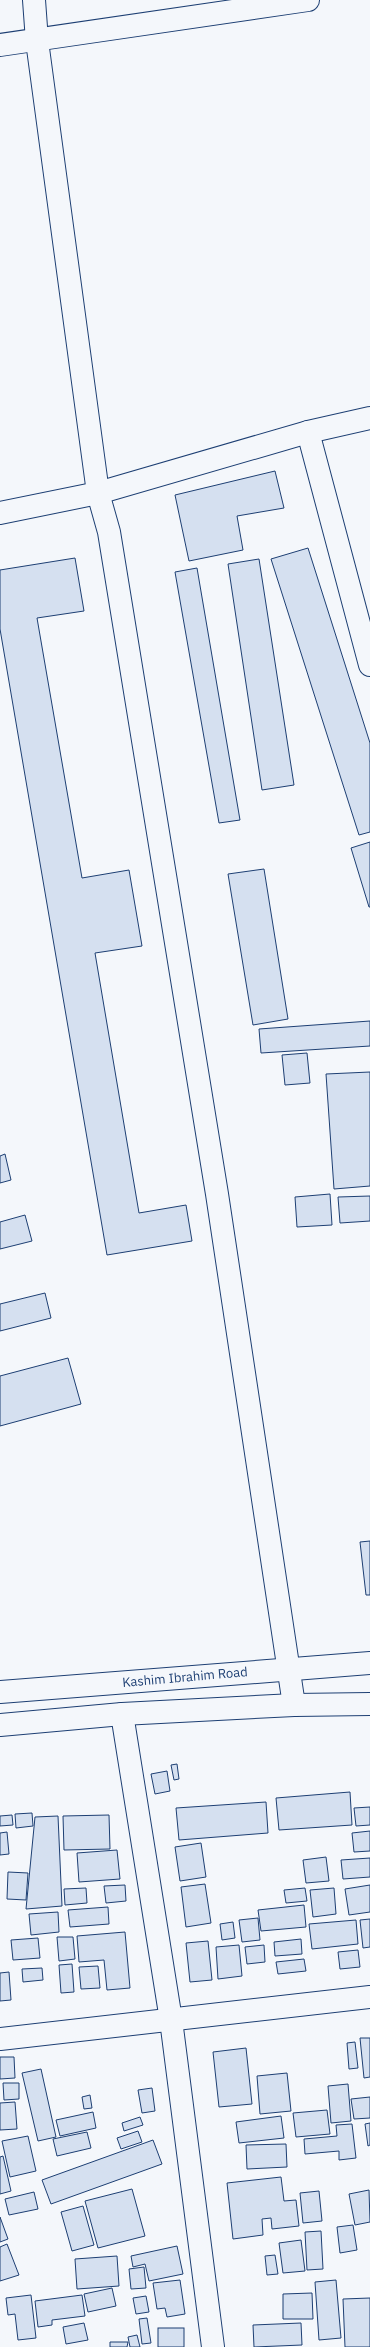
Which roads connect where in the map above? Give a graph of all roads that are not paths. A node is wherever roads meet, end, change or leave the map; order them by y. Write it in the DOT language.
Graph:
graph roads {
  1 [pos="34,0"];
  2 [pos="308,0"];
  3 [pos="37,40"];
  4 [pos="0,45"];
  5 [pos="370,418"];
  6 [pos="308,432"];
  7 [pos="98,493"];
  8 [pos="0,513"];
  9 [pos="363,612"];
  10 [pos="370,665"];
  11 [pos="370,1663"];
  12 [pos="288,1669"];
  13 [pos="0,1692"];
  14 [pos="370,1704"];
  15 [pos="294,1705"];
  16 [pos="122,1714"];
  17 [pos="0,1725"];
  18 [pos="370,1997"];
  19 [pos="171,2020"];
  20 [pos="0,2039"];
  21 [pos="213,2347"];
  1 -- 3 [label="main road"];
  2 -- 3 [label="main road"];
  3 -- 4 [label="main road"];
  3 -- 7 [label="main road"];
  5 -- 6 [label="main road"];
  6 -- 7 [label="main road"];
  6 -- 9 [label="main road"];
  7 -- 8 [label="main road"];
  7 -- 12 [label="main road"];
  9 -- 10 [label="main road"];
  11 -- 12 [label="main road, Kashim Ibrahim Road"];
  12 -- 13 [label="main road, Kashim Ibrahim Road"];
  12 -- 15 [label="main road"];
  14 -- 15 [label="main road"];
  15 -- 16 [label="main road"];
  16 -- 17 [label="main road"];
  16 -- 19 [label="main road"];
  18 -- 19 [label="main road"];
  19 -- 20 [label="main road"];
  19 -- 21 [label="main road"];
}
